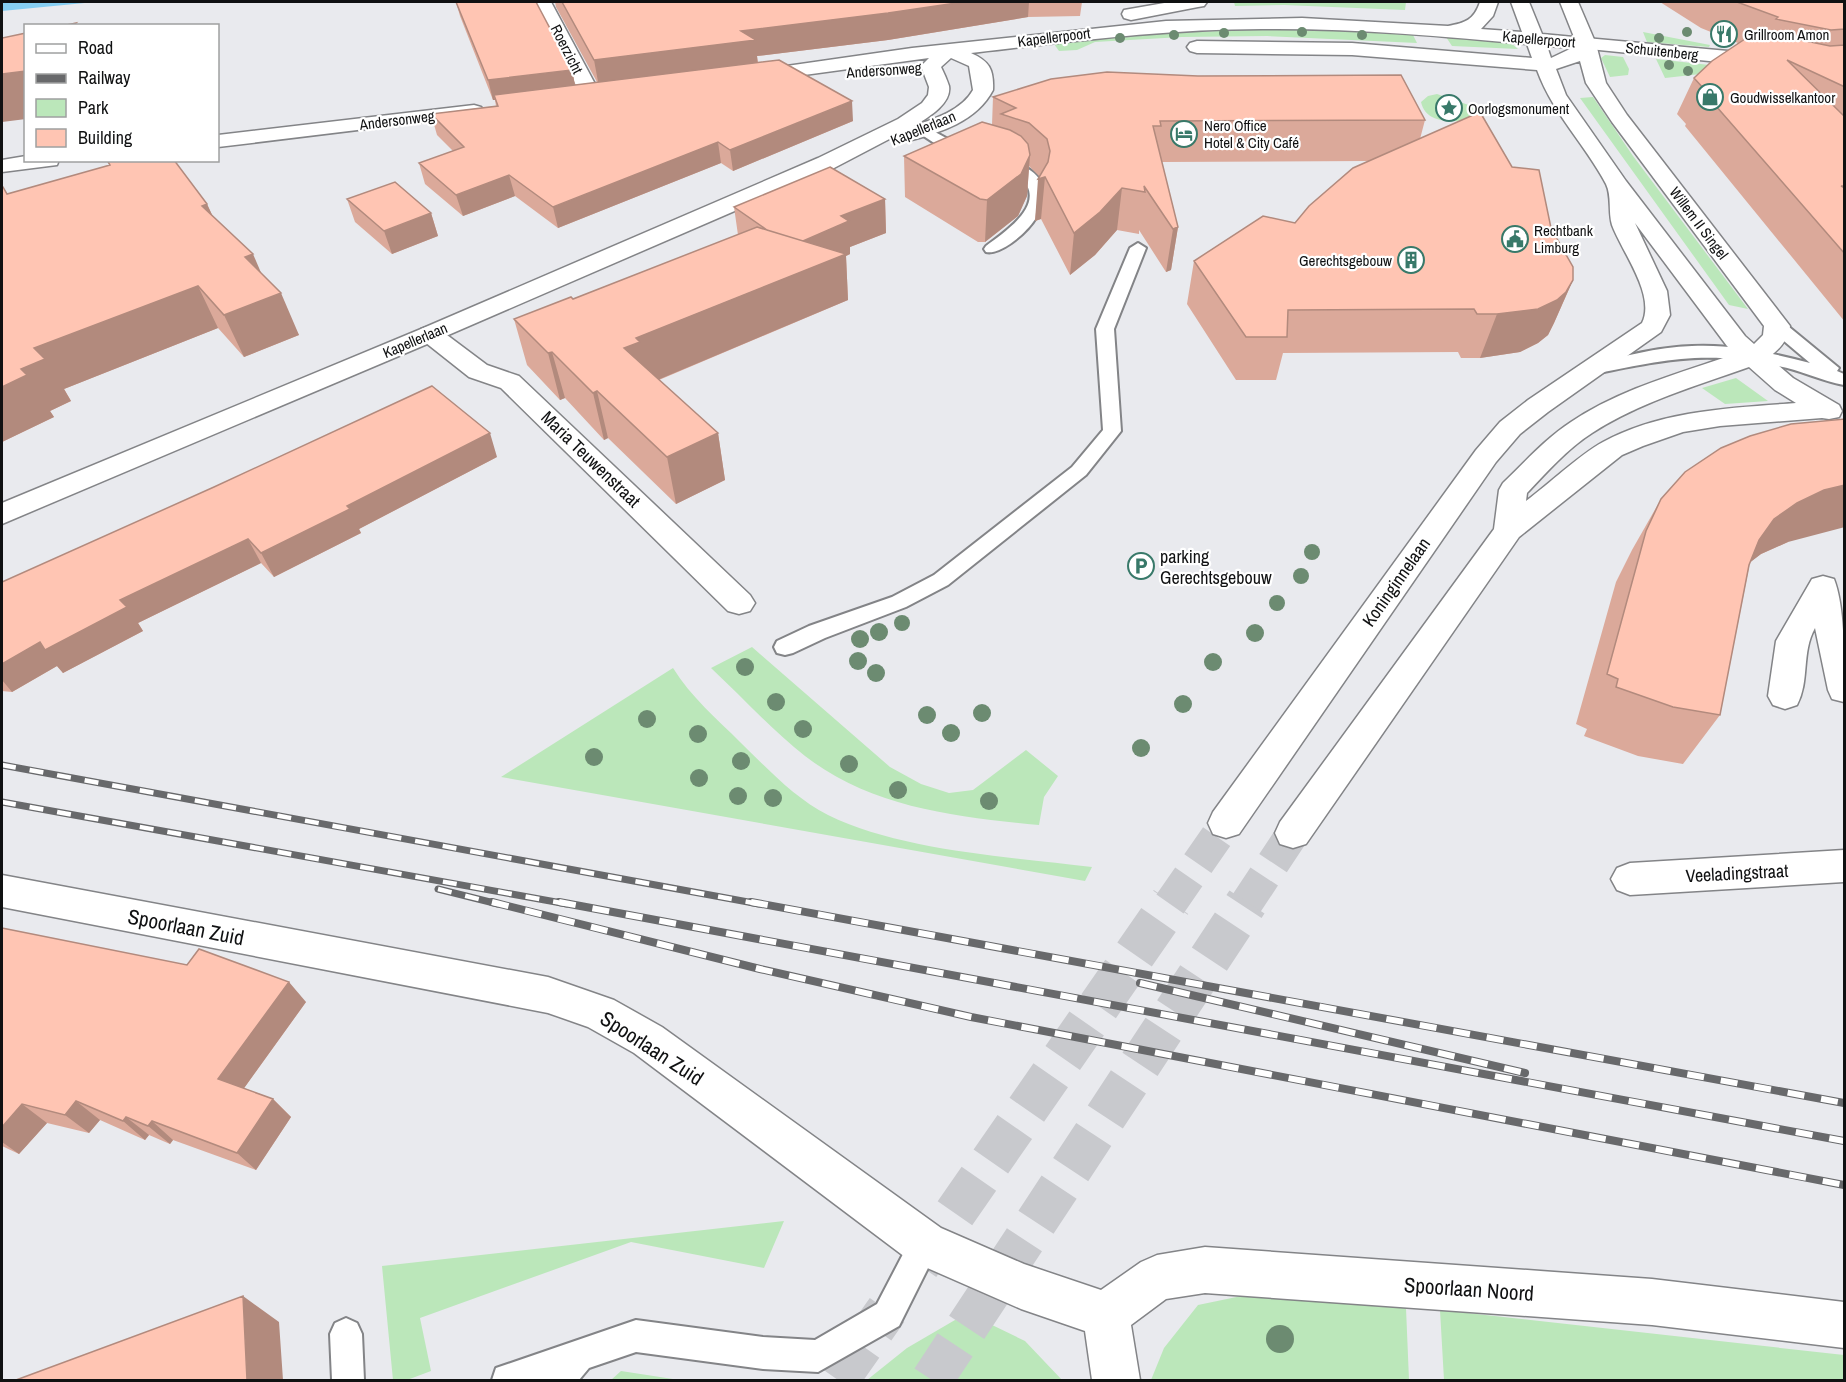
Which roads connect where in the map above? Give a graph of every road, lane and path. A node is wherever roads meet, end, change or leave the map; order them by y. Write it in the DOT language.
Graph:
graph roads {
  1 [pos="542,2"];
  2 [pos="1198,2"];
  3 [pos="1489,2"];
  4 [pos="1520,2"];
  5 [pos="1569,2"];
  6 [pos="1125,8"];
  7 [pos="1162,26"];
  8 [pos="1447,31"];
  9 [pos="1535,39"];
  10 [pos="1586,44"];
  11 [pos="1182,48"];
  12 [pos="948,50"];
  13 [pos="1045,58"];
  14 [pos="978,63"];
  15 [pos="1544,65"];
  16 [pos="931,66"];
  17 [pos="1845,71"];
  18 [pos="1812,74"];
  19 [pos="1845,88"];
  20 [pos="615,94"];
  21 [pos="592,97"];
  22 [pos="568,100"];
  23 [pos="498,108"];
  24 [pos="924,130"];
  25 [pos="219,141"];
  26 [pos="33,162"];
  27 [pos="826,163"];
  28 [pos="2,166"];
  29 [pos="1618,186"];
  30 [pos="1138,248"];
  31 [pos="992,249"];
  32 [pos="1777,326"];
  33 [pos="430,334"];
  34 [pos="1752,357"];
  35 [pos="1594,369"];
  36 [pos="1845,378"];
  37 [pos="1834,413"];
  38 [pos="2,514"];
  39 [pos="1509,530"];
  40 [pos="739,603"];
  41 [pos="785,647"];
  42 [pos="1845,690"];
  43 [pos="1785,696"];
  44 [pos="1226,823"];
  45 [pos="1293,833"];
  46 [pos="1845,866"];
  47 [pos="1630,879"];
  48 [pos="2,891"];
  49 [pos="925,1244"];
  50 [pos="1106,1315"];
  51 [pos="1845,1325"];
  52 [pos="346,1334"];
  53 [pos="579,1355"];
  54 [pos="348,1380"];
  55 [pos="508,1380"];
  56 [pos="558,1380"];
  57 [pos="1116,1380"];
  1 -- 21 [label="main road, Roerzicht"];
  2 -- 6 [label="main road"];
  3 -- 8 [label="main road"];
  4 -- 9 [label="main road"];
  5 -- 10 [label="main road, Willem II Singel"];
  6 -- 7 [label="main road"];
  7 -- 8 [label="main road, Kapellerpoort"];
  7 -- 12 [label="main road, Kapellerpoort"];
  8 -- 9 [label="main road, Kapellerpoort"];
  9 -- 10 [label="main road, Kapellerpoort"];
  9 -- 15 [label="main road"];
  10 -- 15 [label="main road, Kapellerpoort"];
  10 -- 18 [label="main road, Schuitenberg"];
  10 -- 32 [label="main road, Willem II Singel"];
  11 -- 15 [label="main road, Kapellerpoort"];
  12 -- 14 [label="main road"];
  12 -- 16 [label="main road"];
  12 -- 16 [label="main road, Andersonweg"];
  13 -- 14 [label="main road, Kapellerpoort"];
  14 -- 16 [label="main road, Andersonweg"];
  14 -- 24 [label="main road, Kapellerlaan"];
  15 -- 29 [label="main road"];
  16 -- 27 [label="main road, Kapellerlaan"];
  17 -- 18 [label="main road, Schuitenberg"];
  18 -- 19 [label="main road"];
  20 -- 21 [label="main road"];
  21 -- 22 [label="main road"];
  23 -- 25 [label="main road, Andersonweg"];
  24 -- 27 [label="main road, Kapellerlaan"];
  24 -- 31 [label="lane"];
  26 -- 28 [label="main road"];
  27 -- 33 [label="main road, Kapellerlaan"];
  29 -- 34 [label="main road"];
  29 -- 35 [label="main road, Koninginnelaan"];
  30 -- 41 [label="lane"];
  32 -- 34 [label="main road"];
  32 -- 36 [label="lane, Willem II Singel"];
  33 -- 38 [label="main road, Kapellerlaan"];
  33 -- 40 [label="main road, Maria Teuwenstraat"];
  34 -- 35 [label="lane, Koninginnelaan"];
  34 -- 36 [label="lane, Koninginnelaan"];
  34 -- 37 [label="main road"];
  34 -- 39 [label="main road"];
  35 -- 44 [label="main road, Koninginnelaan"];
  37 -- 39 [label="main road"];
  39 -- 45 [label="main road"];
  42 -- 43 [label="main road"];
  46 -- 47 [label="main road, Veeladingstraat"];
  48 -- 49 [label="main road, Spoorlaan Zuid"];
  49 -- 50 [label="main road, Spoorlaan Zuid"];
  49 -- 53 [label="lane"];
  50 -- 51 [label="main road, Spoorlaan Noord"];
  50 -- 57 [label="main road"];
  52 -- 54 [label="lane"];
  53 -- 55 [label="lane"];
  53 -- 56 [label="lane"];
}
